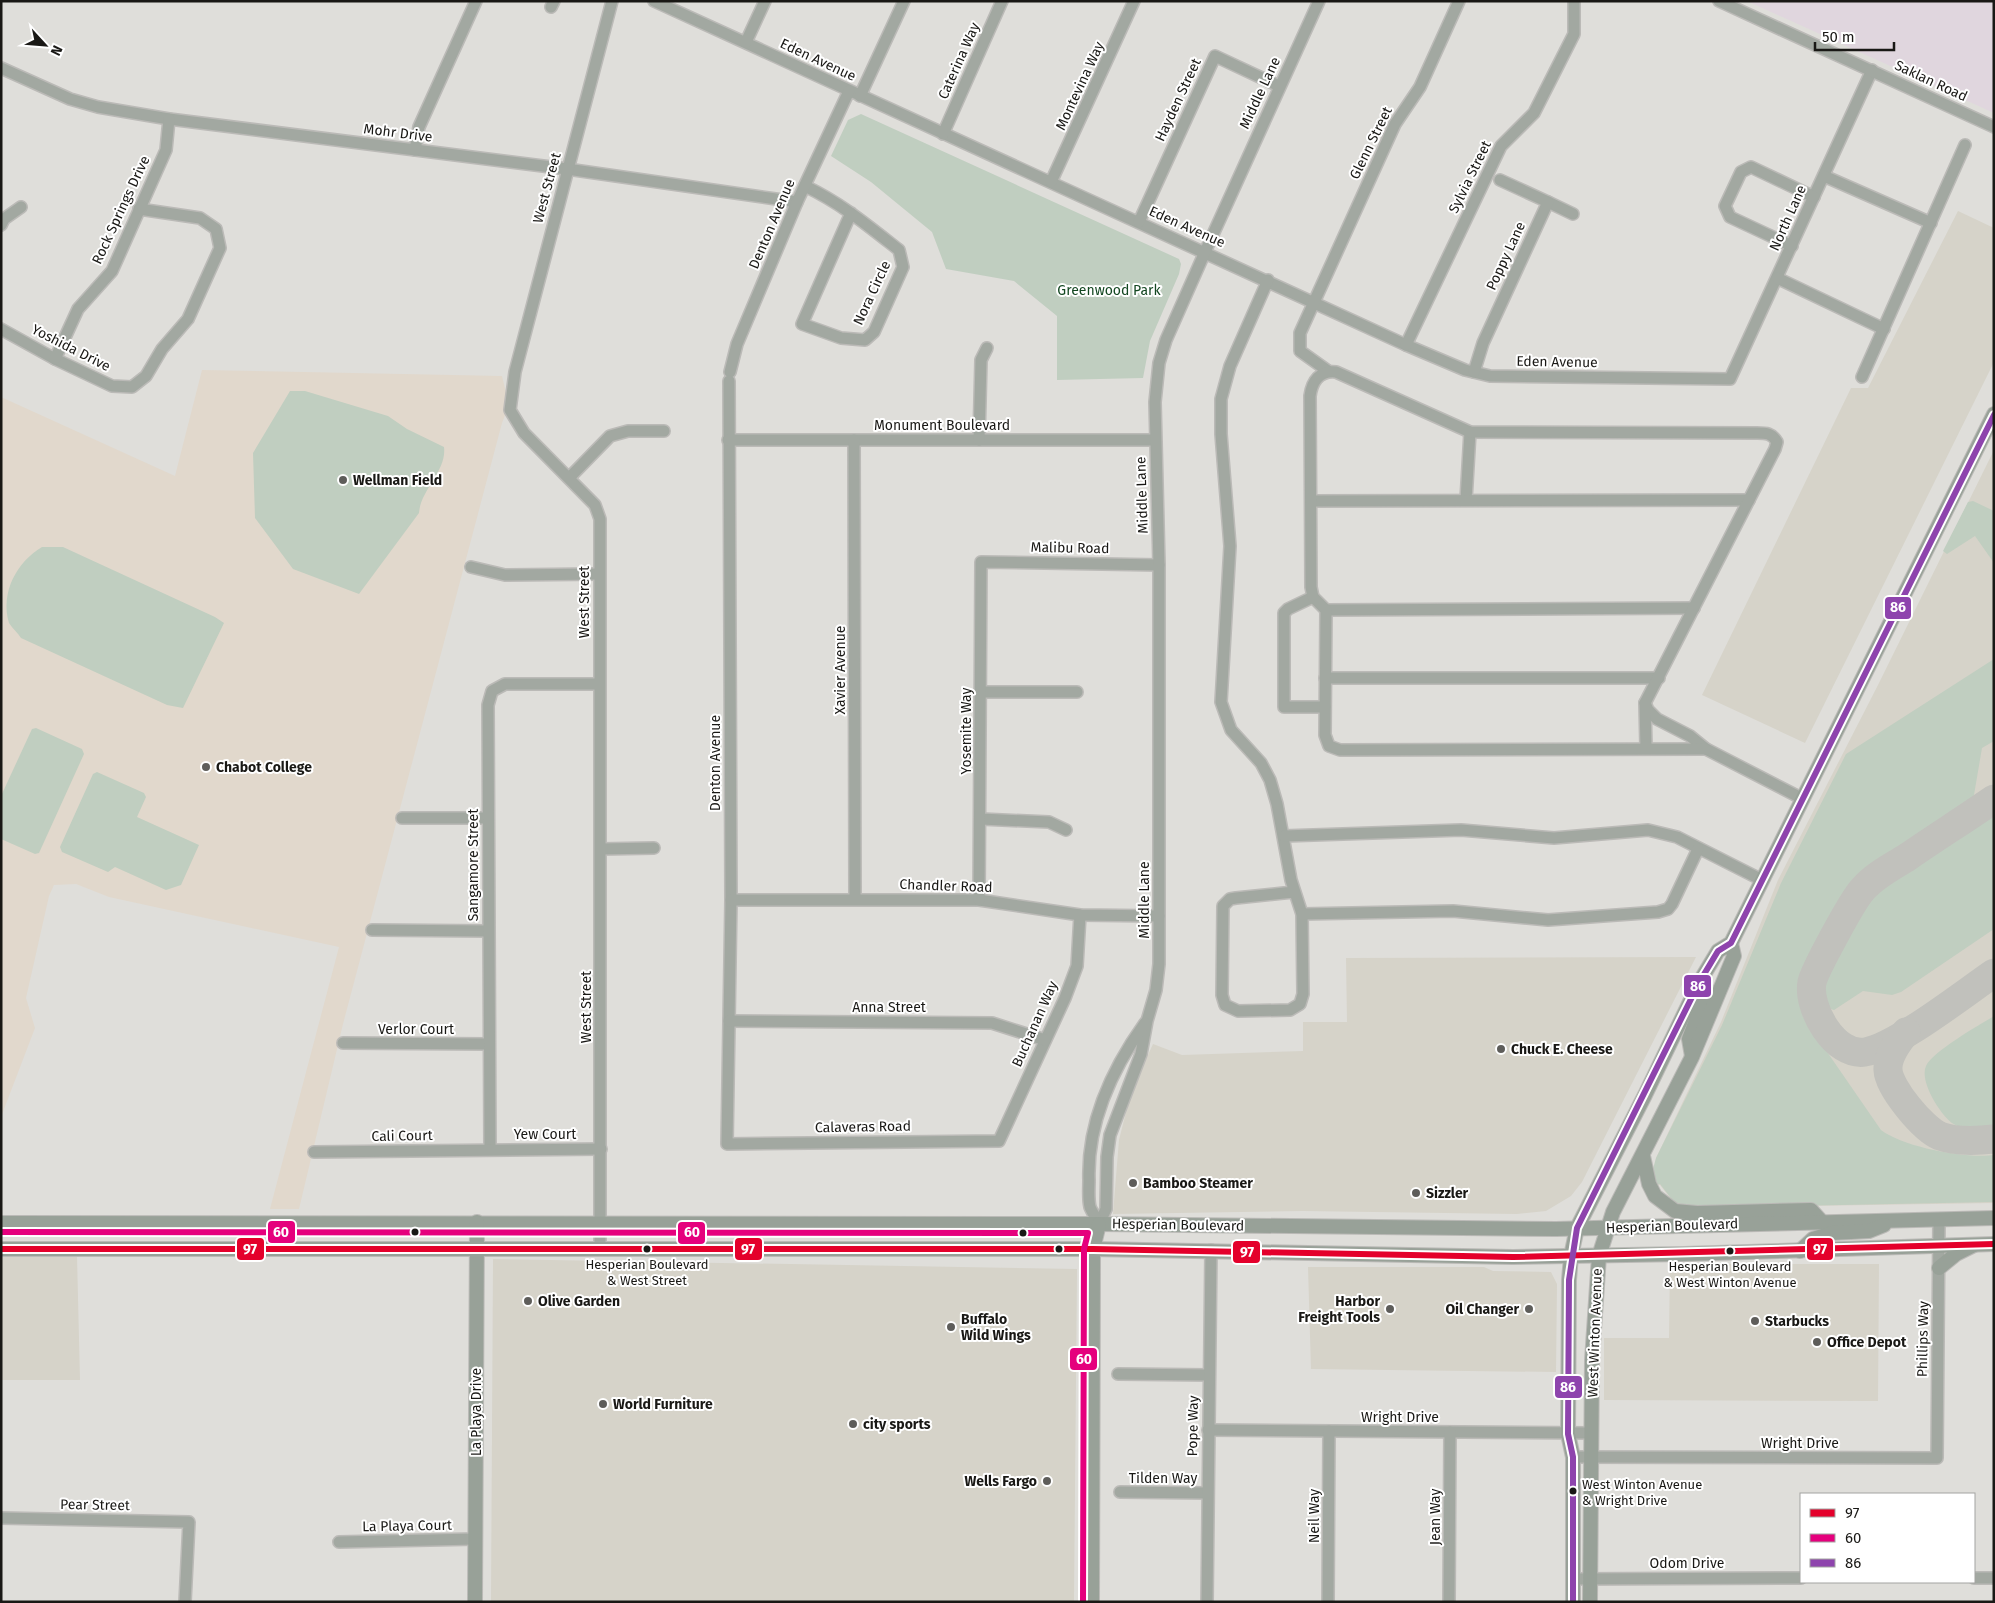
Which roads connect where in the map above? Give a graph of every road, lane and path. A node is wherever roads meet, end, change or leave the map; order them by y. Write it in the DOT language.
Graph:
graph roads {
  1 [pos="476,1"];
  2 [pos="612,1"];
  3 [pos="654,1"];
  4 [pos="765,1"];
  5 [pos="904,1"];
  6 [pos="1002,1"];
  7 [pos="1134,1"];
  8 [pos="1319,1"];
  9 [pos="1459,1"];
  10 [pos="1574,1"];
  11 [pos="1719,1"];
  12 [pos="746,42"];
  13 [pos="1,68"];
  14 [pos="1872,70"];
  15 [pos="1280,86"];
  16 [pos="854,93"];
  17 [pos="169,119"];
  18 [pos="1994,127"];
  19 [pos="942,134"];
  20 [pos="1966,145"];
  21 [pos="415,150"];
  22 [pos="567,169"];
  23 [pos="1824,176"];
  24 [pos="1500,180"];
  25 [pos="1051,182"];
  26 [pos="805,186"];
  27 [pos="1814,197"];
  28 [pos="797,202"];
  29 [pos="1548,202"];
  30 [pos="21,206"];
  31 [pos="139,210"];
  32 [pos="852,212"];
  33 [pos="1574,214"];
  34 [pos="1138,222"];
  35 [pos="1930,223"];
  36 [pos="1,225"];
  37 [pos="1792,246"];
  38 [pos="1205,252"];
  39 [pos="1777,278"];
  40 [pos="1268,280"];
  41 [pos="1314,301"];
  42 [pos="1,329"];
  43 [pos="1884,329"];
  44 [pos="1406,345"];
  45 [pos="987,348"];
  46 [pos="55,359"];
  47 [pos="1328,371"];
  48 [pos="1474,372"];
  49 [pos="1862,377"];
  50 [pos="1730,379"];
  51 [pos="1994,414"];
  52 [pos="664,431"];
  53 [pos="1470,432"];
  54 [pos="728,440"];
  55 [pos="854,440"];
  56 [pos="979,440"];
  57 [pos="1155,440"];
  58 [pos="570,477"];
  59 [pos="1311,500"];
  60 [pos="1466,500"];
  61 [pos="1749,500"];
  62 [pos="981,562"];
  63 [pos="1159,565"];
  64 [pos="471,566"];
  65 [pos="599,574"];
  66 [pos="1313,597"];
  67 [pos="1694,608"];
  68 [pos="1326,610"];
  69 [pos="1325,678"];
  70 [pos="1658,678"];
  71 [pos="599,684"];
  72 [pos="980,692"];
  73 [pos="1077,692"];
  74 [pos="1646,703"];
  75 [pos="1325,707"];
  76 [pos="1646,748"];
  77 [pos="1706,749"];
  78 [pos="1803,799"];
  79 [pos="402,818"];
  80 [pos="488,818"];
  81 [pos="981,819"];
  82 [pos="1066,830"];
  83 [pos="1284,836"];
  84 [pos="654,848"];
  85 [pos="601,849"];
  86 [pos="1698,850"];
  87 [pos="1762,880"];
  88 [pos="1293,892"];
  89 [pos="731,900"];
  90 [pos="855,900"];
  91 [pos="979,900"];
  92 [pos="1302,914"];
  93 [pos="1080,915"];
  94 [pos="1159,916"];
  95 [pos="372,930"];
  96 [pos="488,931"];
  97 [pos="1731,943"];
  98 [pos="1700,981"];
  99 [pos="729,1021"];
  100 [pos="1147,1021"];
  101 [pos="1045,1040"];
  102 [pos="343,1043"];
  103 [pos="488,1044"];
  104 [pos="1692,1057"];
  105 [pos="999,1141"];
  106 [pos="727,1144"];
  107 [pos="490,1149"];
  108 [pos="601,1149"];
  109 [pos="314,1152"];
  110 [pos="1643,1156"];
  111 [pos="1994,1218"];
  112 [pos="1939,1219"];
  113 [pos="478,1222"];
  114 [pos="1822,1222"];
  115 [pos="1892,1222"];
  116 [pos="1,1223"];
  117 [pos="600,1223"];
  118 [pos="1099,1224"];
  119 [pos="1578,1228"];
  120 [pos="1607,1228"];
  121 [pos="1977,1244"];
  122 [pos="1994,1244"];
  123 [pos="1939,1245"];
  124 [pos="477,1248"];
  125 [pos="1,1249"];
  126 [pos="600,1249"];
  127 [pos="1093,1249"];
  128 [pos="1210,1250"];
  129 [pos="1800,1251"];
  130 [pos="1571,1256"];
  131 [pos="1598,1256"];
  132 [pos="1939,1268"];
  133 [pos="1118,1374"];
  134 [pos="1209,1375"];
  135 [pos="1208,1430"];
  136 [pos="1329,1431"];
  137 [pos="1450,1432"];
  138 [pos="1568,1434"];
  139 [pos="1591,1434"];
  140 [pos="1573,1457"];
  141 [pos="1591,1457"];
  142 [pos="1937,1458"];
  143 [pos="1120,1492"];
  144 [pos="1207,1493"];
  145 [pos="1,1518"];
  146 [pos="475,1539"];
  147 [pos="339,1542"];
  148 [pos="1800,1578"];
  149 [pos="1975,1578"];
  150 [pos="1994,1578"];
  151 [pos="1573,1579"];
  152 [pos="1590,1579"];
  153 [pos="185,1602"];
  154 [pos="475,1602"];
  155 [pos="1092,1602"];
  156 [pos="1208,1602"];
  157 [pos="1328,1602"];
  158 [pos="1449,1602"];
  159 [pos="1573,1602"];
  160 [pos="1590,1602"];
  1 -- 21 [label="street"];
  2 -- 22 [label="street, West Street"];
  3 -- 12 [label="street, Eden Avenue"];
  4 -- 12 [label="street"];
  5 -- 16 [label="street, Denton Avenue"];
  6 -- 19 [label="street, Caterina Way"];
  7 -- 25 [label="street, Montevina Way"];
  8 -- 15 [label="street, Middle Lane"];
  9 -- 41 [label="street, Glenn Street"];
  10 -- 44 [label="street, Sylvia Street"];
  11 -- 14 [label="street, Saklan Road"];
  12 -- 16 [label="street, Eden Avenue"];
  13 -- 17 [label="street, Mohr Drive"];
  14 -- 18 [label="street, Saklan Road"];
  14 -- 23 [label="street, North Lane"];
  15 -- 34 [label="street, Hayden Street"];
  15 -- 38 [label="street, Middle Lane"];
  16 -- 19 [label="street, Eden Avenue"];
  16 -- 26 [label="street, Denton Avenue"];
  17 -- 21 [label="street, Mohr Drive"];
  17 -- 31 [label="street, Rock Springs Drive"];
  19 -- 25 [label="street, Eden Avenue"];
  20 -- 35 [label="street"];
  21 -- 22 [label="street, Mohr Drive"];
  22 -- 28 [label="street, Mohr Drive"];
  22 -- 58 [label="street, West Street"];
  23 -- 27 [label="street, North Lane"];
  23 -- 35 [label="street"];
  24 -- 29 [label="street"];
  25 -- 34 [label="street, Eden Avenue"];
  26 -- 28 [label="street, Denton Avenue"];
  26 -- 32 [label="street, Nora Circle"];
  27 -- 37 [label="street, North Lane"];
  27 -- 37 [label="street"];
  28 -- 54 [label="street, Denton Avenue"];
  29 -- 33 [label="street"];
  29 -- 48 [label="street, Poppy Lane"];
  30 -- 36 [label="street"];
  31 -- 46 [label="street, Rock Springs Drive"];
  31 -- 46 [label="street, Yoshida Drive"];
  32 -- 32 [label="street, Nora Circle"];
  34 -- 38 [label="street, Eden Avenue"];
  35 -- 43 [label="street"];
  37 -- 39 [label="street, North Lane"];
  38 -- 40 [label="street, Eden Avenue"];
  38 -- 57 [label="street, Middle Lane"];
  39 -- 43 [label="street"];
  39 -- 50 [label="street, North Lane"];
  40 -- 41 [label="street, Eden Avenue"];
  40 -- 83 [label="street"];
  41 -- 44 [label="street, Eden Avenue"];
  41 -- 47 [label="street, Glenn Street"];
  42 -- 46 [label="street, Yoshida Drive"];
  43 -- 49 [label="street"];
  44 -- 48 [label="street, Eden Avenue"];
  45 -- 56 [label="street"];
  47 -- 53 [label="street"];
  47 -- 59 [label="street"];
  48 -- 50 [label="street, Eden Avenue"];
  51 -- 78 [label="main road, West Winton Avenue"];
  52 -- 58 [label="street"];
  53 -- 60 [label="street"];
  53 -- 61 [label="street"];
  54 -- 55 [label="street, Monument Boulevard"];
  54 -- 89 [label="street, Denton Avenue"];
  55 -- 56 [label="street, Monument Boulevard"];
  55 -- 90 [label="street, Xavier Avenue"];
  56 -- 57 [label="street, Monument Boulevard"];
  57 -- 63 [label="street, Middle Lane"];
  58 -- 65 [label="street, West Street"];
  59 -- 60 [label="street"];
  59 -- 66 [label="street"];
  60 -- 61 [label="street"];
  61 -- 67 [label="street"];
  62 -- 63 [label="street, Malibu Road"];
  62 -- 72 [label="street, Yosemite Way"];
  63 -- 94 [label="street, Middle Lane"];
  64 -- 65 [label="street"];
  65 -- 71 [label="street, West Street"];
  66 -- 68 [label="street"];
  66 -- 75 [label="street"];
  67 -- 68 [label="street"];
  67 -- 70 [label="street"];
  68 -- 69 [label="street"];
  69 -- 70 [label="street"];
  69 -- 75 [label="street"];
  70 -- 74 [label="street"];
  71 -- 80 [label="street, Sangamore Street"];
  71 -- 85 [label="street, West Street"];
  72 -- 73 [label="street"];
  72 -- 81 [label="street, Yosemite Way"];
  74 -- 76 [label="street"];
  74 -- 77 [label="street"];
  75 -- 76 [label="street"];
  76 -- 77 [label="street"];
  77 -- 78 [label="street"];
  78 -- 87 [label="main road, West Winton Avenue"];
  79 -- 80 [label="street"];
  80 -- 96 [label="street, Sangamore Street"];
  81 -- 82 [label="street"];
  81 -- 91 [label="street, Yosemite Way"];
  83 -- 86 [label="street"];
  83 -- 88 [label="street"];
  84 -- 85 [label="street"];
  85 -- 108 [label="street, West Street"];
  86 -- 87 [label="street"];
  86 -- 92 [label="street"];
  87 -- 97 [label="main road, West Winton Avenue"];
  88 -- 92 [label="street"];
  88 -- 92 [label="street"];
  89 -- 90 [label="street, Chandler Road"];
  89 -- 99 [label="street, Denton Avenue"];
  90 -- 91 [label="street, Chandler Road"];
  91 -- 93 [label="street, Chandler Road"];
  93 -- 94 [label="street, Chandler Road"];
  93 -- 101 [label="street, Buchanan Way"];
  94 -- 100 [label="street, Middle Lane"];
  95 -- 96 [label="street"];
  96 -- 103 [label="street, Sangamore Street"];
  97 -- 98 [label="main road, West Winton Avenue"];
  97 -- 104 [label="main road, West Winton Avenue"];
  98 -- 104 [label="main road"];
  98 -- 119 [label="main road, West Winton Avenue"];
  99 -- 101 [label="street, Anna Street"];
  99 -- 106 [label="street, Denton Avenue"];
  100 -- 118 [label="street, Middle Lane"];
  100 -- 118 [label="street, Middle Lane"];
  101 -- 105 [label="street, Buchanan Way"];
  102 -- 103 [label="street, Verlor Court"];
  103 -- 107 [label="street, Sangamore Street"];
  104 -- 110 [label="main road, West Winton Avenue"];
  105 -- 106 [label="street, Calaveras Road"];
  107 -- 108 [label="street, Yew Court"];
  107 -- 109 [label="street, Cali Court"];
  108 -- 117 [label="street, West Street"];
  110 -- 114 [label="main road"];
  110 -- 120 [label="main road, West Winton Avenue"];
  111 -- 112 [label="main road, Hesperian Boulevard"];
  112 -- 115 [label="main road, Hesperian Boulevard"];
  112 -- 123 [label="street, Phillips Way"];
  113 -- 116 [label="main road, Hesperian Boulevard"];
  113 -- 117 [label="main road, Hesperian Boulevard"];
  113 -- 124 [label="main road, La Playa Drive"];
  114 -- 115 [label="main road, Hesperian Boulevard"];
  114 -- 120 [label="main road, Hesperian Boulevard"];
  115 -- 129 [label="main road"];
  117 -- 118 [label="main road, Hesperian Boulevard"];
  117 -- 126 [label="street, West Street"];
  118 -- 119 [label="main road, Hesperian Boulevard"];
  118 -- 127 [label="main road"];
  119 -- 120 [label="main road, Hesperian Boulevard"];
  119 -- 130 [label="main road, West Winton Avenue"];
  120 -- 131 [label="main road, West Winton Avenue"];
  121 -- 122 [label="main road, Hesperian Boulevard"];
  121 -- 123 [label="main road, Hesperian Boulevard"];
  121 -- 132 [label="main road"];
  123 -- 129 [label="main road, Hesperian Boulevard"];
  123 -- 132 [label="street, Phillips Way"];
  124 -- 125 [label="main road, Hesperian Boulevard"];
  124 -- 126 [label="main road, Hesperian Boulevard"];
  124 -- 146 [label="main road, La Playa Drive"];
  126 -- 127 [label="main road, Hesperian Boulevard"];
  127 -- 128 [label="main road, Hesperian Boulevard"];
  127 -- 155 [label="main road"];
  128 -- 130 [label="main road, Hesperian Boulevard"];
  128 -- 134 [label="street, Pope Way"];
  129 -- 131 [label="main road, Hesperian Boulevard"];
  130 -- 131 [label="main road, Hesperian Boulevard"];
  130 -- 138 [label="main road, West Winton Avenue"];
  131 -- 139 [label="main road, West Winton Avenue"];
  132 -- 142 [label="street, Phillips Way"];
  133 -- 134 [label="street"];
  134 -- 135 [label="street, Pope Way"];
  135 -- 136 [label="street, Wright Drive"];
  135 -- 144 [label="street, Pope Way"];
  136 -- 137 [label="street, Wright Drive"];
  136 -- 157 [label="street, Neil Way"];
  137 -- 138 [label="street, Wright Drive"];
  137 -- 158 [label="street, Jean Way"];
  138 -- 139 [label="street, Wright Drive"];
  138 -- 140 [label="main road, West Winton Avenue"];
  139 -- 141 [label="main road, West Winton Avenue"];
  140 -- 141 [label="street, Wright Drive"];
  140 -- 151 [label="main road, West Winton Avenue"];
  141 -- 142 [label="street, Wright Drive"];
  141 -- 152 [label="main road, West Winton Avenue"];
  143 -- 144 [label="street, Tilden Way"];
  144 -- 156 [label="street, Pope Way"];
  145 -- 153 [label="street, Pear Street"];
  146 -- 147 [label="street, La Playa Court"];
  146 -- 154 [label="main road, La Playa Drive"];
  148 -- 152 [label="street, Odom Drive"];
  149 -- 150 [label="street"];
  151 -- 152 [label="street, Odom Drive"];
  151 -- 159 [label="main road, West Winton Avenue"];
  152 -- 160 [label="main road, West Winton Avenue"];
}
